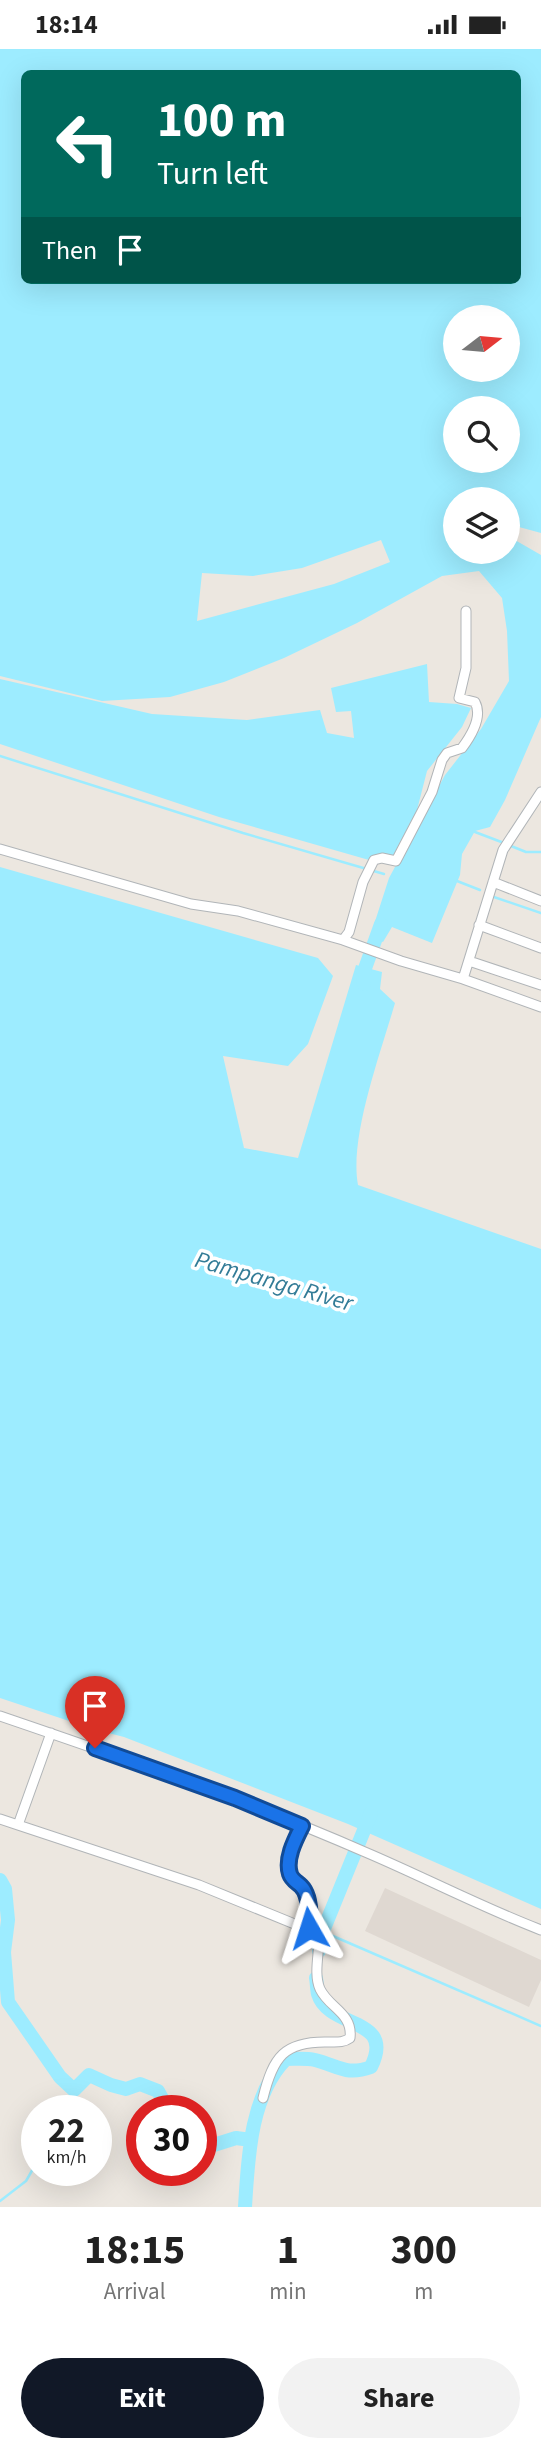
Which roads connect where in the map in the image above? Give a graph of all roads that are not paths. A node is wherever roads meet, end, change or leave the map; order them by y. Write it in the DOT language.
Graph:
graph roads {
  1 [pos="466,611"];
  2 [pos="541,792"];
  3 [pos="0,849"];
  4 [pos="494,882"];
  5 [pos="541,901"];
  6 [pos="479,925"];
  7 [pos="344,940"];
  8 [pos="541,948"];
  9 [pos="469,961"];
  10 [pos="463,979"];
  11 [pos="541,985"];
  12 [pos="541,1007"];
  13 [pos="0,1716"];
  14 [pos="51,1733"];
  15 [pos="0,1819"];
  16 [pos="19,1820"];
  17 [pos="302,1826"];
  18 [pos="309,1929"];
  19 [pos="541,1930"];
  20 [pos="294,1945"];
  21 [pos="263,2098"];
  1 -- 7 [label="street"];
  2 -- 4 [label="street"];
  3 -- 7 [label="street"];
  4 -- 5 [label="street"];
  4 -- 6 [label="street"];
  6 -- 8 [label="street"];
  6 -- 9 [label="street"];
  7 -- 10 [label="street"];
  9 -- 10 [label="street"];
  9 -- 11 [label="street"];
  10 -- 12 [label="street"];
  13 -- 14 [label="street"];
  14 -- 16 [label="street"];
  14 -- 17 [label="street"];
  15 -- 16 [label="street"];
  16 -- 18 [label="street"];
  17 -- 18 [label="street"];
  17 -- 19 [label="street"];
  18 -- 20 [label="street"];
  18 -- 21 [label="street"];
}
